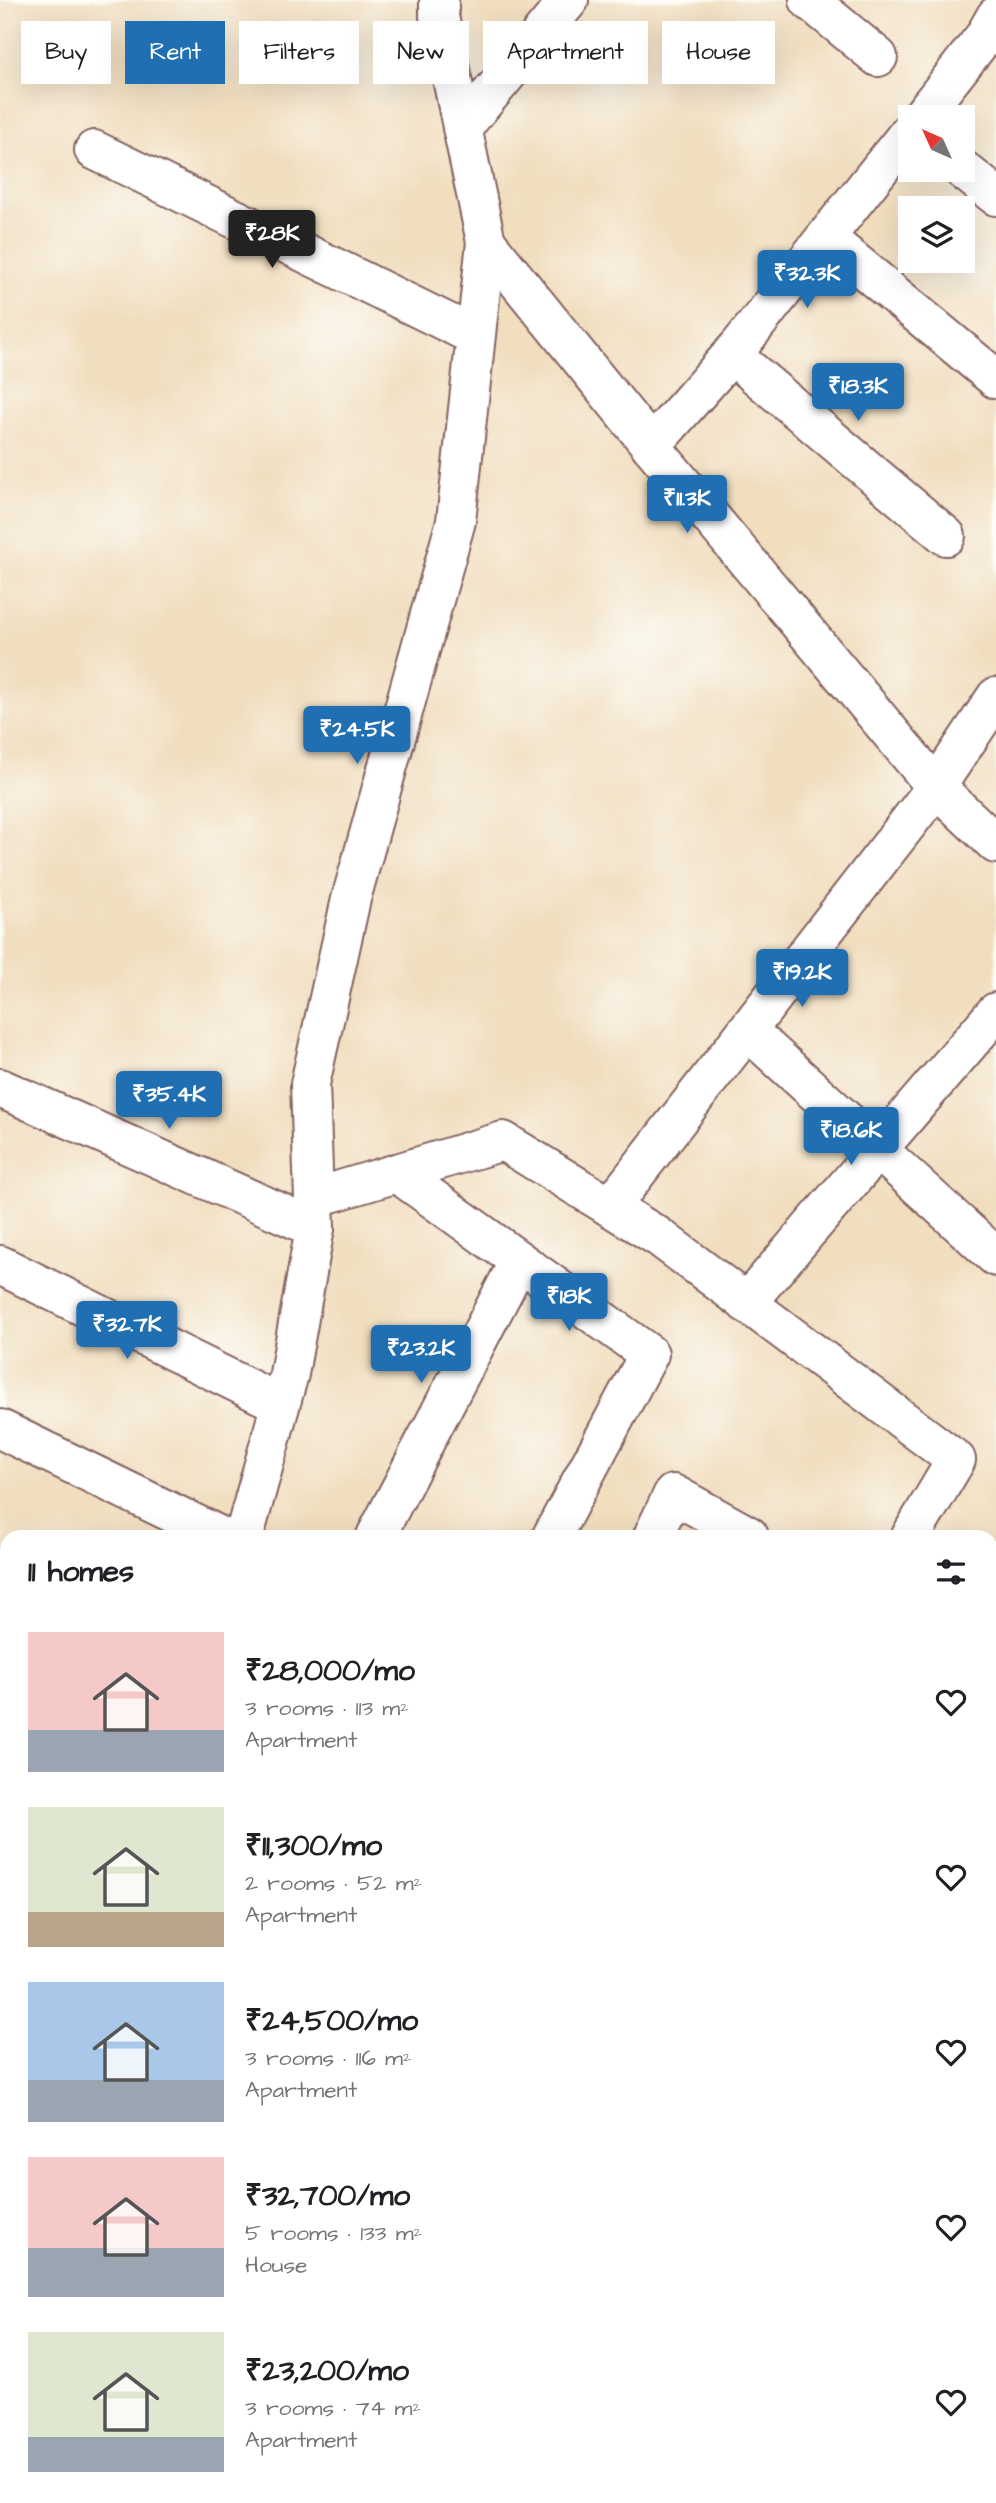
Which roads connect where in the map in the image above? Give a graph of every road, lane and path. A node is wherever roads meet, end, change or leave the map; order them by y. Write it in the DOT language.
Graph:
graph roads {
  1 [pos="439,0"];
  2 [pos="569,0"];
  3 [pos="809,0"];
  4 [pos="996,16"];
  5 [pos="878,57"];
  6 [pos="930,105"];
  7 [pos="462,128"];
  8 [pos="898,146"];
  9 [pos="94,150"];
  10 [pos="975,179"];
  11 [pos="996,196"];
  12 [pos="826,238"];
  13 [pos="486,242"];
  14 [pos="475,337"];
  15 [pos="732,355"];
  16 [pos="996,379"];
  17 [pos="651,446"];
  18 [pos="946,536"];
  19 [pos="996,697"];
  20 [pos="936,787"];
  21 [pos="996,844"];
  22 [pos="996,1012"];
  23 [pos="748,1031"];
  24 [pos="0,1088"];
  25 [pos="877,1151"];
  26 [pos="397,1173"];
  27 [pos="610,1207"];
  28 [pos="314,1213"];
  29 [pos="996,1257"];
  30 [pos="519,1261"];
  31 [pos="0,1265"];
  32 [pos="746,1303"];
  33 [pos="280,1404"];
  34 [pos="0,1429"];
  35 [pos="208,1530"];
  36 [pos="246,1530"];
  37 [pos="379,1530"];
  38 [pos="555,1530"];
  39 [pos="656,1530"];
  40 [pos="738,1530"];
  41 [pos="920,1530"];
  1 -- 7 [label="street"];
  2 -- 7 [label="street"];
  3 -- 5 [label="street"];
  4 -- 6 [label="street"];
  7 -- 13 [label="street"];
  8 -- 12 [label="street"];
  9 -- 14 [label="street"];
  10 -- 11 [label="street"];
  12 -- 15 [label="street"];
  12 -- 16 [label="street"];
  13 -- 14 [label="street"];
  13 -- 17 [label="street"];
  14 -- 28 [label="street"];
  15 -- 17 [label="street"];
  15 -- 18 [label="street"];
  17 -- 20 [label="street"];
  19 -- 20 [label="street"];
  20 -- 21 [label="street"];
  20 -- 23 [label="street"];
  22 -- 25 [label="street"];
  23 -- 25 [label="street"];
  23 -- 27 [label="street"];
  24 -- 28 [label="street"];
  25 -- 29 [label="street"];
  25 -- 32 [label="street"];
  26 -- 27 [label="street"];
  26 -- 28 [label="street"];
  26 -- 30 [label="street"];
  27 -- 32 [label="street"];
  28 -- 33 [label="street"];
  30 -- 37 [label="street"];
  30 -- 38 [label="street"];
  31 -- 33 [label="street"];
  32 -- 41 [label="street"];
  33 -- 36 [label="street"];
  34 -- 35 [label="street"];
  39 -- 40 [label="street"];
}
